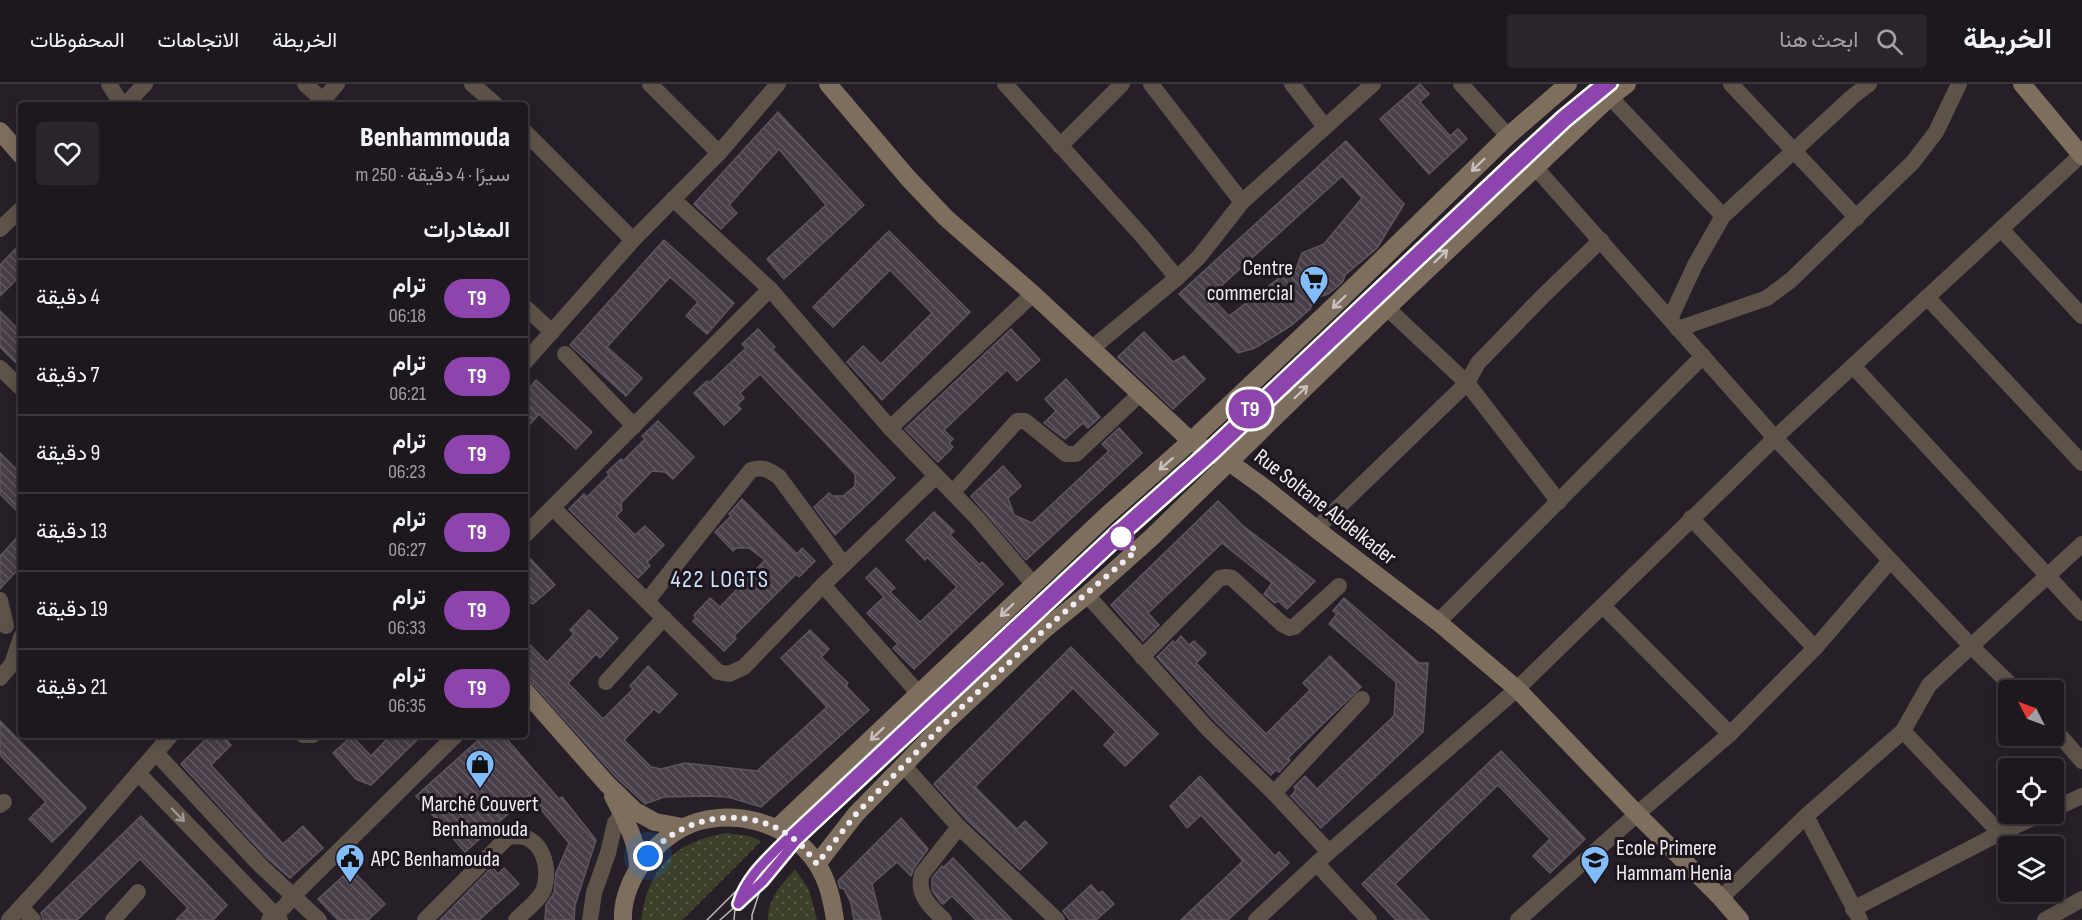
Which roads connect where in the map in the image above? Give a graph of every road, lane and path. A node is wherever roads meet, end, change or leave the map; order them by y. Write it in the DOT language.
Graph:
graph roads {
  1 [pos="109,84"];
  2 [pos="145,84"];
  3 [pos="305,84"];
  4 [pos="337,84"];
  5 [pos="472,84"];
  6 [pos="650,84"];
  7 [pos="778,84"];
  8 [pos="828,84"];
  9 [pos="1005,84"];
  10 [pos="1122,84"];
  11 [pos="1152,84"];
  12 [pos="1292,84"];
  13 [pos="1373,84"];
  14 [pos="1461,84"];
  15 [pos="1568,84"];
  16 [pos="1627,84"];
  17 [pos="1731,84"];
  18 [pos="1869,84"];
  19 [pos="1959,84"];
  20 [pos="2022,84"];
  21 [pos="1610,97"];
  22 [pos="121,102"];
  23 [pos="126,102"];
  24 [pos="322,102"];
  25 [pos="325,102"];
  26 [pos="493,102"];
  27 [pos="1325,127"];
  28 [pos="0,131"];
  29 [pos="528,135"];
  30 [pos="1508,136"];
  31 [pos="1060,146"];
  32 [pos="18,152"];
  33 [pos="1793,152"];
  34 [pos="719,153"];
  35 [pos="2081,155"];
  36 [pos="1535,166"];
  37 [pos="674,199"];
  38 [pos="1242,202"];
  39 [pos="18,212"];
  40 [pos="1723,216"];
  41 [pos="1857,218"];
  42 [pos="0,229"];
  43 [pos="2001,229"];
  44 [pos="633,240"];
  45 [pos="1601,240"];
  46 [pos="1177,278"];
  47 [pos="770,289"];
  48 [pos="1033,294"];
  49 [pos="1927,297"];
  50 [pos="1387,308"];
  51 [pos="528,309"];
  52 [pos="2082,316"];
  53 [pos="1674,324"];
  54 [pos="552,333"];
  55 [pos="1091,349"];
  56 [pos="565,354"];
  57 [pos="1703,356"];
  58 [pos="528,359"];
  59 [pos="1853,366"];
  60 [pos="0,368"];
  61 [pos="1467,383"];
  62 [pos="18,385"];
  63 [pos="1140,394"];
  64 [pos="634,426"];
  65 [pos="890,428"];
  66 [pos="1775,438"];
  67 [pos="1191,441"];
  68 [pos="1229,462"];
  69 [pos="2082,463"];
  70 [pos="936,476"];
  71 [pos="953,492"];
  72 [pos="1559,502"];
  73 [pos="553,508"];
  74 [pos="1691,518"];
  75 [pos="1316,529"];
  76 [pos="528,532"];
  77 [pos="2082,544"];
  78 [pos="1890,561"];
  79 [pos="844,565"];
  80 [pos="2047,576"];
  81 [pos="823,585"];
  82 [pos="1034,585"];
  83 [pos="1339,586"];
  84 [pos="1087,595"];
  85 [pos="0,600"];
  86 [pos="647,601"];
  87 [pos="1602,606"];
  88 [pos="2082,613"];
  89 [pos="664,618"];
  90 [pos="1438,622"];
  91 [pos="3,626"];
  92 [pos="18,635"];
  93 [pos="18,646"];
  94 [pos="1972,647"];
  95 [pos="1815,648"];
  96 [pos="1142,657"];
  97 [pos="0,678"];
  98 [pos="2006,680"];
  99 [pos="606,682"];
  100 [pos="1517,689"];
  101 [pos="528,694"];
  102 [pos="920,695"];
  103 [pos="1362,699"];
  104 [pos="1903,730"];
  105 [pos="1730,734"];
  106 [pos="168,738"];
  107 [pos="453,738"];
  108 [pos="2064,740"];
  109 [pos="156,753"];
  110 [pos="2082,761"];
  111 [pos="904,766"];
  112 [pos="138,773"];
  113 [pos="607,784"];
  114 [pos="1274,793"];
  115 [pos="2082,796"];
  116 [pos="2064,804"];
  117 [pos="622,814"];
  118 [pos="1636,814"];
  119 [pos="1806,816"];
  120 [pos="2020,824"];
  121 [pos="683,827"];
  122 [pos="959,827"];
  123 [pos="777,828"];
  124 [pos="2000,833"];
  125 [pos="1323,858"];
  126 [pos="817,864"];
  127 [pos="638,868"];
  128 [pos="138,892"];
  129 [pos="293,896"];
  130 [pos="1722,898"];
  131 [pos="2082,899"];
  132 [pos="21,907"];
  133 [pos="1856,914"];
  134 [pos="274,918"];
  135 [pos="9,920"];
  136 [pos="33,920"];
  137 [pos="113,920"];
  138 [pos="319,920"];
  139 [pos="425,920"];
  140 [pos="516,920"];
  141 [pos="590,920"];
  142 [pos="623,920"];
  143 [pos="835,920"];
  144 [pos="944,920"];
  145 [pos="1057,920"];
  146 [pos="1256,920"];
  147 [pos="1369,920"];
  148 [pos="1518,920"];
  149 [pos="1740,920"];
  150 [pos="2045,920"];
  1 -- 22 [label="street"];
  2 -- 23 [label="street"];
  3 -- 24 [label="street"];
  4 -- 25 [label="street"];
  5 -- 26 [label="street"];
  6 -- 34 [label="street"];
  7 -- 34 [label="street"];
  8 -- 48 [label="main road, Rue Soltane Abdelkader"];
  9 -- 31 [label="street"];
  10 -- 31 [label="street"];
  11 -- 38 [label="street"];
  12 -- 27 [label="street"];
  13 -- 27 [label="street"];
  14 -- 30 [label="street"];
  15 -- 30 [label="main road"];
  16 -- 21 [label="main road"];
  17 -- 33 [label="street"];
  18 -- 33 [label="street"];
  19 -- 41 [label="street"];
  20 -- 35 [label="main road"];
  21 -- 36 [label="main road"];
  21 -- 40 [label="street"];
  27 -- 38 [label="street"];
  28 -- 32 [label="main road"];
  29 -- 44 [label="street"];
  30 -- 67 [label="main road, one-way"];
  31 -- 46 [label="street"];
  33 -- 40 [label="street"];
  33 -- 41 [label="street"];
  34 -- 37 [label="street"];
  35 -- 43 [label="street"];
  36 -- 45 [label="street"];
  50 -- 36 [label="main road, one-way"];
  37 -- 44 [label="street"];
  37 -- 47 [label="street"];
  38 -- 46 [label="street"];
  39 -- 42 [label="street"];
  40 -- 53 [label="street"];
  41 -- 53 [label="street"];
  43 -- 49 [label="street"];
  43 -- 52 [label="street"];
  44 -- 54 [label="street"];
  45 -- 53 [label="street"];
  45 -- 61 [label="street"];
  46 -- 55 [label="street"];
  47 -- 64 [label="street"];
  47 -- 65 [label="street"];
  48 -- 55 [label="main road, Rue Soltane Abdelkader"];
  48 -- 65 [label="street"];
  49 -- 59 [label="street"];
  49 -- 69 [label="street"];
  50 -- 61 [label="street"];
  68 -- 50 [label="main road, one-way"];
  51 -- 54 [label="street"];
  53 -- 57 [label="street"];
  54 -- 58 [label="street"];
  55 -- 63 [label="main road, Rue Soltane Abdelkader"];
  56 -- 64 [label="street"];
  57 -- 66 [label="street"];
  57 -- 72 [label="street"];
  59 -- 66 [label="street"];
  59 -- 80 [label="street"];
  60 -- 62 [label="street"];
  61 -- 72 [label="street"];
  61 -- 75 [label="street"];
  63 -- 67 [label="main road, Rue Soltane Abdelkader"];
  63 -- 71 [label="street"];
  64 -- 73 [label="street"];
  65 -- 70 [label="street"];
  66 -- 74 [label="street"];
  66 -- 78 [label="street"];
  67 -- 68 [label="main road, Rue Soltane Abdelkader"];
  67 -- 82 [label="main road, one-way"];
  68 -- 75 [label="main road, Rue Soltane Abdelkader"];
  68 -- 84 [label="main road"];
  70 -- 71 [label="street"];
  70 -- 79 [label="street"];
  71 -- 82 [label="street"];
  72 -- 90 [label="street"];
  73 -- 76 [label="street"];
  73 -- 86 [label="street"];
  74 -- 87 [label="street"];
  74 -- 95 [label="street"];
  75 -- 90 [label="main road, Rue Soltane Abdelkader"];
  77 -- 80 [label="street"];
  78 -- 94 [label="street"];
  78 -- 95 [label="street"];
  79 -- 81 [label="street"];
  79 -- 86 [label="street"];
  80 -- 88 [label="street"];
  80 -- 94 [label="street"];
  81 -- 89 [label="street"];
  81 -- 102 [label="street"];
  82 -- 102 [label="main road, one-way"];
  83 -- 96 [label="street"];
  84 -- 96 [label="street"];
  84 -- 111 [label="main road"];
  85 -- 91 [label="street"];
  86 -- 89 [label="street"];
  87 -- 100 [label="street"];
  87 -- 105 [label="street"];
  89 -- 99 [label="street"];
  90 -- 100 [label="main road, Rue Soltane Abdelkader"];
  91 -- 92 [label="street"];
  93 -- 97 [label="street"];
  94 -- 98 [label="street"];
  94 -- 104 [label="street"];
  95 -- 105 [label="street"];
  96 -- 114 [label="street"];
  100 -- 118 [label="main road, Rue Soltane Abdelkader"];
  100 -- 125 [label="street"];
  101 -- 113 [label="main road"];
  102 -- 123 [label="main road, one-way"];
  103 -- 114 [label="street"];
  104 -- 119 [label="street"];
  104 -- 124 [label="street"];
  105 -- 118 [label="street"];
  106 -- 109 [label="street"];
  107 -- 129 [label="street"];
  108 -- 110 [label="street"];
  109 -- 112 [label="street"];
  109 -- 129 [label="street"];
  111 -- 122 [label="street"];
  111 -- 126 [label="main road"];
  112 -- 132 [label="street"];
  112 -- 134 [label="street, one-way"];
  113 -- 117 [label="main road"];
  113 -- 121 [label="main road"];
  114 -- 125 [label="street"];
  115 -- 116 [label="street"];
  117 -- 127 [label="main road"];
  117 -- 141 [label="street"];
  118 -- 130 [label="main road, Rue Soltane Abdelkader"];
  118 -- 148 [label="street"];
  119 -- 130 [label="street"];
  119 -- 133 [label="street"];
  120 -- 124 [label="street"];
  121 -- 123 [label="main road"];
  121 -- 127 [label="main road"];
  122 -- 144 [label="street"];
  122 -- 145 [label="street"];
  123 -- 126 [label="main road"];
  124 -- 133 [label="street"];
  125 -- 146 [label="street"];
  125 -- 147 [label="street"];
  126 -- 143 [label="main road"];
  127 -- 142 [label="main road"];
  128 -- 137 [label="street"];
  129 -- 134 [label="street"];
  129 -- 138 [label="street"];
  130 -- 149 [label="main road, Rue Soltane Abdelkader"];
  131 -- 150 [label="street"];
  132 -- 135 [label="street"];
  132 -- 136 [label="street"];
  139 -- 140 [label="street"];
}
